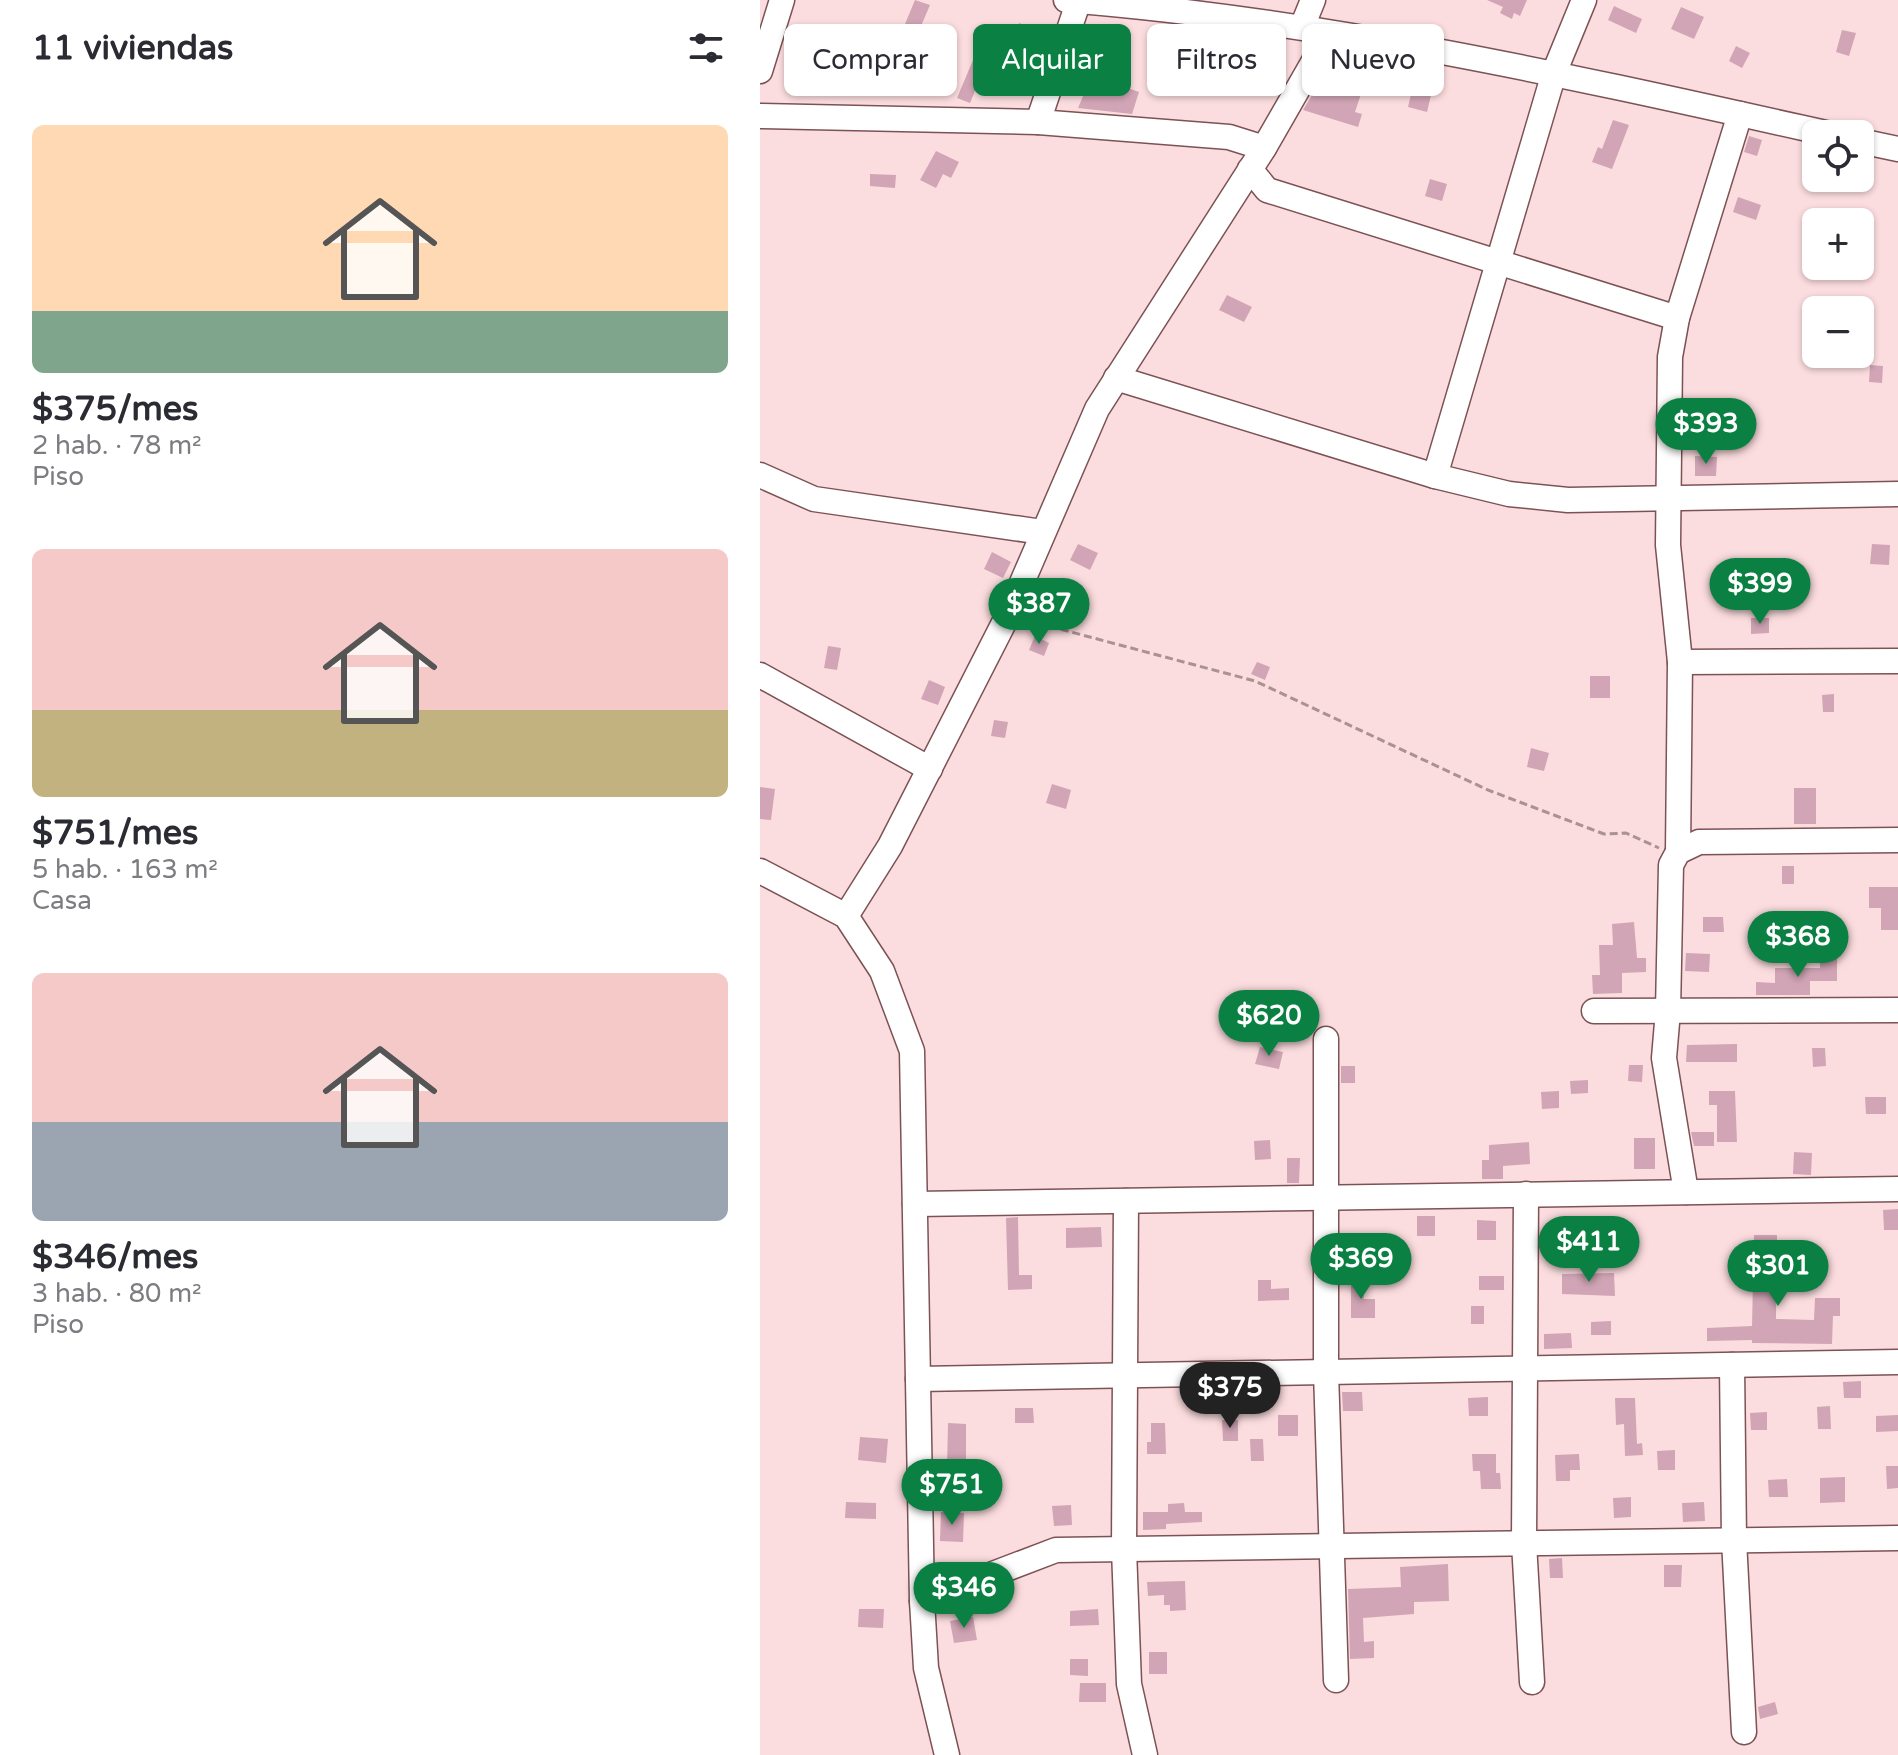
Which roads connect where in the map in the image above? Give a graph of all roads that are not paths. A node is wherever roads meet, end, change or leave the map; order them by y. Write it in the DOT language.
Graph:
graph roads {
  1 [pos="782,0"];
  2 [pos="1066,0"];
  3 [pos="1079,0"];
  4 [pos="1313,0"];
  5 [pos="1584,0"];
  6 [pos="1303,24"];
  7 [pos="1302,27"];
  8 [pos="1444,53"];
  9 [pos="760,71"];
  10 [pos="1554,73"];
  11 [pos="1302,82"];
  12 [pos="1740,114"];
  13 [pos="760,116"];
  14 [pos="1038,122"];
  15 [pos="1802,128"];
  16 [pos="1874,144"];
  17 [pos="1264,148"];
  18 [pos="1898,149"];
  19 [pos="1250,169"];
  20 [pos="1498,262"];
  21 [pos="1677,318"];
  22 [pos="1116,378"];
  23 [pos="760,475"];
  24 [pos="1435,476"];
  25 [pos="1898,494"];
  26 [pos="1668,498"];
  27 [pos="1042,532"];
  28 [pos="1898,661"];
  29 [pos="1680,662"];
  30 [pos="760,675"];
  31 [pos="930,769"];
  32 [pos="1898,840"];
  33 [pos="1678,852"];
  34 [pos="760,871"];
  35 [pos="846,916"];
  36 [pos="1898,1010"];
  37 [pos="1594,1011"];
  38 [pos="1668,1011"];
  39 [pos="1326,1039"];
  40 [pos="1898,1189"];
  41 [pos="1686,1192"];
  42 [pos="1526,1194"];
  43 [pos="1326,1198"];
  44 [pos="1126,1201"];
  45 [pos="915,1204"];
  46 [pos="1898,1362"];
  47 [pos="1732,1365"];
  48 [pos="1524,1369"];
  49 [pos="1326,1372"];
  50 [pos="1124,1376"];
  51 [pos="918,1379"];
  52 [pos="1898,1538"];
  53 [pos="1734,1540"];
  54 [pos="1524,1543"];
  55 [pos="1330,1547"];
  56 [pos="1124,1549"];
  57 [pos="922,1601"];
  58 [pos="1336,1680"];
  59 [pos="1532,1682"];
  60 [pos="1744,1732"];
  61 [pos="947,1755"];
  62 [pos="1145,1755"];
  1 -- 9 [label="street"];
  2 -- 3 [label="street"];
  3 -- 7 [label="street"];
  3 -- 14 [label="street"];
  4 -- 6 [label="street"];
  5 -- 10 [label="street"];
  8 -- 10 [label="street"];
  10 -- 12 [label="street"];
  10 -- 20 [label="street"];
  11 -- 17 [label="street"];
  12 -- 15 [label="street"];
  12 -- 21 [label="street"];
  13 -- 14 [label="street"];
  14 -- 17 [label="street"];
  16 -- 18 [label="street"];
  17 -- 19 [label="street"];
  19 -- 20 [label="street"];
  19 -- 22 [label="street"];
  20 -- 21 [label="street"];
  20 -- 24 [label="street"];
  21 -- 26 [label="street"];
  22 -- 24 [label="street"];
  22 -- 27 [label="street"];
  23 -- 27 [label="street"];
  24 -- 26 [label="street"];
  25 -- 26 [label="street"];
  26 -- 29 [label="street"];
  27 -- 31 [label="street"];
  28 -- 29 [label="street"];
  29 -- 33 [label="street"];
  30 -- 31 [label="street"];
  31 -- 35 [label="street"];
  32 -- 33 [label="street"];
  33 -- 38 [label="street"];
  34 -- 35 [label="street"];
  35 -- 45 [label="street"];
  36 -- 38 [label="street"];
  37 -- 38 [label="street"];
  38 -- 41 [label="street"];
  39 -- 43 [label="street"];
  40 -- 41 [label="street"];
  41 -- 42 [label="street"];
  42 -- 43 [label="street"];
  42 -- 48 [label="street"];
  43 -- 44 [label="street"];
  43 -- 49 [label="street"];
  44 -- 45 [label="street"];
  44 -- 50 [label="street"];
  45 -- 51 [label="street"];
  46 -- 47 [label="street"];
  47 -- 48 [label="street"];
  47 -- 53 [label="street"];
  48 -- 49 [label="street"];
  48 -- 54 [label="street"];
  49 -- 50 [label="street"];
  49 -- 55 [label="street"];
  50 -- 51 [label="street"];
  50 -- 56 [label="street"];
  51 -- 57 [label="street"];
  52 -- 53 [label="street"];
  53 -- 54 [label="street"];
  53 -- 60 [label="street"];
  54 -- 55 [label="street"];
  54 -- 59 [label="street"];
  55 -- 56 [label="street"];
  55 -- 58 [label="street"];
  56 -- 57 [label="street"];
  56 -- 62 [label="street"];
  57 -- 61 [label="street"];
}
